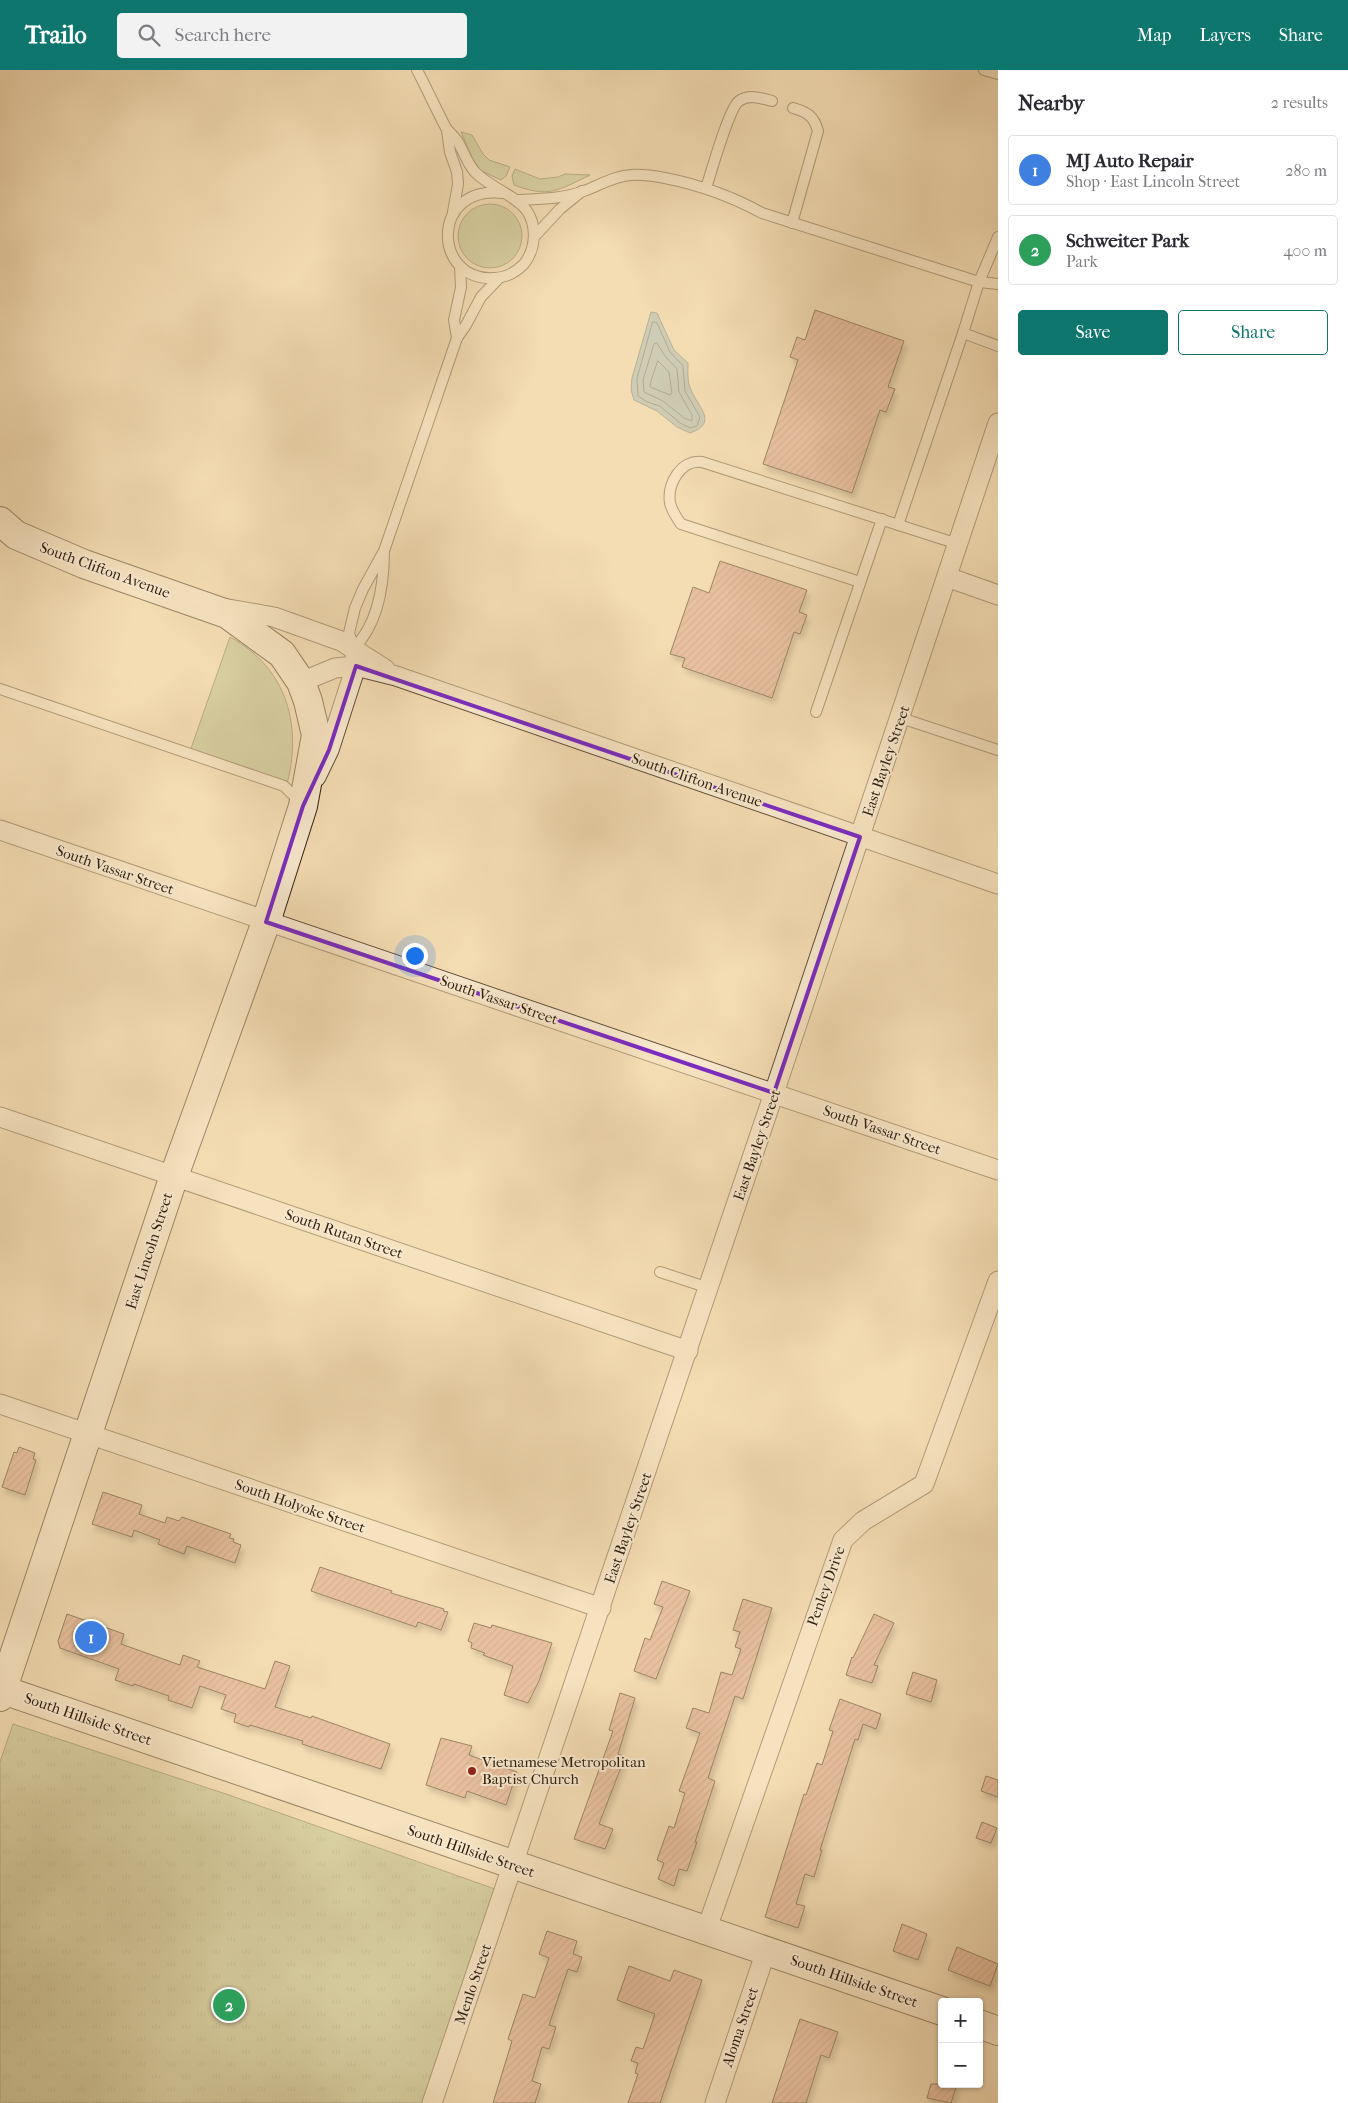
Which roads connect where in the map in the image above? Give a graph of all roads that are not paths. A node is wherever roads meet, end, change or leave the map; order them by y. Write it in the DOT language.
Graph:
graph roads {
  1 [pos="417,70"];
  2 [pos="984,70"];
  3 [pos="998,74"];
  4 [pos="772,101"];
  5 [pos="793,108"];
  6 [pos="447,130"];
  7 [pos="706,188"];
  8 [pos="582,192"];
  9 [pos="503,193"];
  10 [pos="516,200"];
  11 [pos="453,213"];
  12 [pos="792,223"];
  13 [pos="534,237"];
  14 [pos="998,237"];
  15 [pos="460,266"];
  16 [pos="499,278"];
  17 [pos="979,282"];
  18 [pos="998,284"];
  19 [pos="963,333"];
  20 [pos="457,338"];
  21 [pos="998,346"];
  22 [pos="998,423"];
  23 [pos="882,519"];
  24 [pos="898,525"];
  25 [pos="5,533"];
  26 [pos="958,544"];
  27 [pos="384,551"];
  28 [pos="947,578"];
  29 [pos="860,582"];
  30 [pos="998,595"];
  31 [pos="196,602"];
  32 [pos="355,657"];
  33 [pos="301,682"];
  34 [pos="0,690"];
  35 [pos="816,712"];
  36 [pos="901,718"];
  37 [pos="998,750"];
  38 [pos="303,806"];
  39 [pos="0,830"];
  40 [pos="860,837"];
  41 [pos="998,884"];
  42 [pos="266,922"];
  43 [pos="774,1094"];
  44 [pos="0,1117"];
  45 [pos="998,1170"];
  46 [pos="174,1176"];
  47 [pos="660,1272"];
  48 [pos="998,1281"];
  49 [pos="709,1288"];
  50 [pos="688,1351"];
  51 [pos="0,1404"];
  52 [pos="88,1434"];
  53 [pos="601,1608"];
  54 [pos="1,1692"];
  55 [pos="514,1865"];
  56 [pos="706,1931"];
  57 [pos="766,1951"];
  58 [pos="938,2010"];
  59 [pos="983,2025"];
  60 [pos="998,2031"];
  61 [pos="432,2103"];
  62 [pos="715,2103"];
  1 -- 6 [label="lane"];
  2 -- 3 [label="lane"];
  4 -- 7 [label="lane"];
  5 -- 12 [label="lane"];
  6 -- 9 [label="lane"];
  6 -- 11 [label="lane"];
  7 -- 8 [label="lane"];
  7 -- 12 [label="lane"];
  8 -- 10 [label="lane"];
  8 -- 13 [label="lane"];
  9 -- 10 [label="lane"];
  9 -- 11 [label="lane"];
  10 -- 13 [label="lane"];
  11 -- 15 [label="lane"];
  12 -- 17 [label="lane"];
  13 -- 16 [label="lane"];
  14 -- 17 [label="lane"];
  15 -- 16 [label="lane"];
  15 -- 20 [label="lane"];
  16 -- 20 [label="lane"];
  17 -- 18 [label="lane"];
  17 -- 19 [label="lane"];
  19 -- 21 [label="lane"];
  19 -- 24 [label="lane"];
  20 -- 27 [label="lane"];
  22 -- 26 [label="street, East Bayley Street"];
  23 -- 24 [label="lane"];
  23 -- 29 [label="lane"];
  23 -- 29 [label="lane"];
  24 -- 26 [label="lane"];
  25 -- 31 [label="street, South Clifton Avenue"];
  26 -- 28 [label="street, East Bayley Street"];
  27 -- 32 [label="lane"];
  27 -- 32 [label="lane"];
  28 -- 30 [label="street"];
  28 -- 36 [label="street, East Bayley Street"];
  29 -- 35 [label="lane"];
  31 -- 32 [label="street, South Clifton Avenue"];
  31 -- 33 [label="street, South Clifton Avenue"];
  32 -- 33 [label="street, South Clifton Avenue"];
  32 -- 38 [label="street, East Lincoln Street"];
  32 -- 40 [label="street, South Clifton Avenue"];
  33 -- 38 [label="street, East Lincoln Street"];
  34 -- 38 [label="lane"];
  36 -- 37 [label="lane"];
  36 -- 40 [label="street, East Bayley Street"];
  38 -- 42 [label="street, East Lincoln Street"];
  39 -- 42 [label="street, South Vassar Street"];
  40 -- 41 [label="street, South Clifton Avenue"];
  40 -- 43 [label="street, East Bayley Street"];
  42 -- 43 [label="street, South Vassar Street"];
  42 -- 46 [label="street, East Lincoln Street"];
  43 -- 45 [label="street, South Vassar Street"];
  43 -- 49 [label="street, East Bayley Street"];
  44 -- 46 [label="street, South Rutan Street"];
  46 -- 50 [label="street, South Rutan Street"];
  46 -- 52 [label="street, East Lincoln Street"];
  47 -- 49 [label="lane"];
  48 -- 56 [label="street, Penley Drive"];
  49 -- 50 [label="street, East Bayley Street"];
  50 -- 53 [label="street, East Bayley Street"];
  51 -- 52 [label="street, South Holyoke Street"];
  52 -- 53 [label="street, South Holyoke Street"];
  52 -- 54 [label="street, East Lincoln Street"];
  53 -- 55 [label="street, East Bayley Street"];
  54 -- 55 [label="street, South Hillside Street"];
  55 -- 56 [label="street, South Hillside Street"];
  55 -- 61 [label="street, Menlo Street"];
  56 -- 57 [label="street, South Hillside Street"];
  57 -- 58 [label="street, South Hillside Street"];
  57 -- 62 [label="street, Aloma Street"];
  59 -- 60 [label="street"];
}
